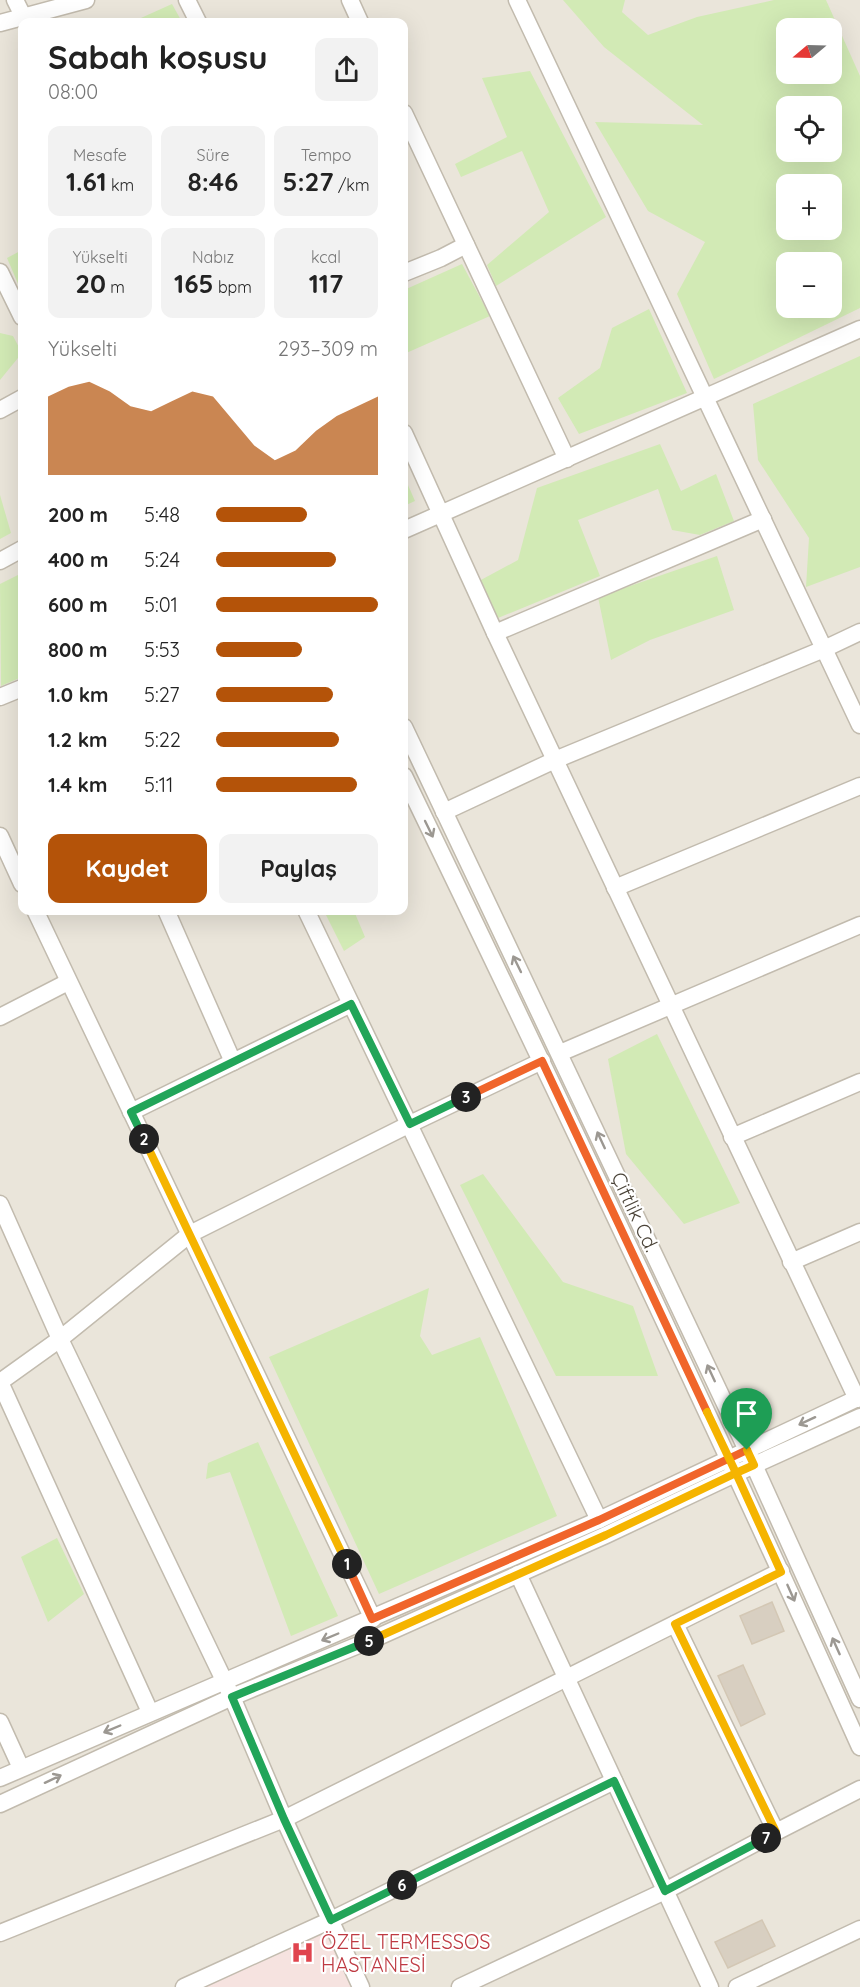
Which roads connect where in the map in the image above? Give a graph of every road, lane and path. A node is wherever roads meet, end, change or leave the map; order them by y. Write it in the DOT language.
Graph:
graph roads {
  1 [pos="15,0"];
  2 [pos="86,0"];
  3 [pos="187,0"];
  4 [pos="350,0"];
  5 [pos="517,0"];
  6 [pos="46,11"];
  7 [pos="24,18"];
  8 [pos="30,18"];
  9 [pos="196,18"];
  10 [pos="358,18"];
  11 [pos="18,21"];
  12 [pos="0,24"];
  13 [pos="408,122"];
  14 [pos="466,245"];
  15 [pos="408,271"];
  16 [pos="2,280"];
  17 [pos="18,309"];
  18 [pos="860,329"];
  19 [pos="705,397"];
  20 [pos="18,400"];
  21 [pos="0,410"];
  22 [pos="408,442"];
  23 [pos="567,459"];
  24 [pos="442,514"];
  25 [pos="763,519"];
  26 [pos="408,528"];
  27 [pos="18,551"];
  28 [pos="0,561"];
  29 [pos="860,632"];
  30 [pos="495,633"];
  31 [pos="824,649"];
  32 [pos="18,690"];
  33 [pos="0,697"];
  34 [pos="860,725"];
  35 [pos="408,736"];
  36 [pos="555,760"];
  37 [pos="408,784"];
  38 [pos="860,786"];
  39 [pos="444,812"];
  40 [pos="0,836"];
  41 [pos="18,875"];
  42 [pos="615,888"];
  43 [pos="37,915"];
  44 [pos="168,915"];
  45 [pos="308,915"];
  46 [pos="860,925"];
  47 [pos="68,982"];
  48 [pos="351,1004"];
  49 [pos="671,1005"];
  50 [pos="0,1017"];
  51 [pos="560,1053"];
  52 [pos="542,1061"];
  53 [pos="233,1062"];
  54 [pos="860,1082"];
  55 [pos="131,1112"];
  56 [pos="410,1124"];
  57 [pos="732,1137"];
  58 [pos="0,1204"];
  59 [pos="860,1232"];
  60 [pos="190,1234"];
  61 [pos="791,1262"];
  62 [pos="60,1340"];
  63 [pos="0,1382"];
  64 [pos="859,1398"];
  65 [pos="860,1417"];
  66 [pos="750,1457"];
  67 [pos="732,1466"];
  68 [pos="599,1520"];
  69 [pos="781,1572"];
  70 [pos="518,1574"];
  71 [pos="372,1619"];
  72 [pos="675,1624"];
  73 [pos="567,1678"];
  74 [pos="224,1681"];
  75 [pos="232,1697"];
  76 [pos="860,1699"];
  77 [pos="150,1712"];
  78 [pos="0,1722"];
  79 [pos="860,1747"];
  80 [pos="21,1768"];
  81 [pos="0,1778"];
  82 [pos="614,1781"];
  83 [pos="860,1789"];
  84 [pos="0,1804"];
  85 [pos="284,1819"];
  86 [pos="776,1832"];
  87 [pos="665,1891"];
  88 [pos="331,1920"];
  89 [pos="860,1929"];
  90 [pos="0,1933"];
  91 [pos="184,1987"];
  92 [pos="361,1987"];
  93 [pos="460,1987"];
  94 [pos="710,1987"];
  95 [pos="737,1987"];
  1 -- 7 [label="street"];
  2 -- 6 [label="street"];
  3 -- 9 [label="street"];
  4 -- 10 [label="street"];
  5 -- 19 [label="street"];
  6 -- 8 [label="street"];
  11 -- 12 [label="street"];
  13 -- 14 [label="street"];
  14 -- 15 [label="street"];
  14 -- 23 [label="street"];
  16 -- 17 [label="street"];
  18 -- 19 [label="street"];
  19 -- 23 [label="street"];
  19 -- 25 [label="street"];
  20 -- 21 [label="street"];
  22 -- 24 [label="street"];
  23 -- 24 [label="street"];
  24 -- 26 [label="street"];
  24 -- 30 [label="street"];
  25 -- 30 [label="street"];
  25 -- 31 [label="street"];
  27 -- 28 [label="street"];
  29 -- 31 [label="street"];
  30 -- 36 [label="street"];
  31 -- 34 [label="street"];
  31 -- 36 [label="street"];
  32 -- 33 [label="street"];
  35 -- 39 [label="street, Çiftlik Cd."];
  36 -- 39 [label="street"];
  36 -- 42 [label="street"];
  37 -- 52 [label="street, Çiftlik Cd., one-way"];
  38 -- 42 [label="street"];
  51 -- 39 [label="street, Çiftlik Cd., one-way"];
  40 -- 41 [label="street"];
  42 -- 49 [label="street"];
  43 -- 47 [label="street"];
  44 -- 53 [label="street"];
  45 -- 48 [label="street"];
  46 -- 49 [label="street"];
  47 -- 50 [label="street"];
  47 -- 55 [label="street"];
  48 -- 53 [label="street"];
  48 -- 56 [label="street"];
  49 -- 51 [label="street"];
  49 -- 57 [label="street"];
  66 -- 51 [label="street, Çiftlik Cd., one-way"];
  52 -- 56 [label="street"];
  52 -- 67 [label="street, Çiftlik Cd."];
  53 -- 55 [label="street"];
  54 -- 57 [label="street"];
  55 -- 60 [label="street"];
  56 -- 60 [label="street"];
  56 -- 68 [label="street"];
  57 -- 61 [label="street"];
  58 -- 62 [label="street"];
  59 -- 61 [label="street"];
  60 -- 62 [label="street"];
  60 -- 71 [label="street"];
  61 -- 64 [label="street"];
  62 -- 63 [label="street"];
  62 -- 74 [label="street"];
  63 -- 77 [label="street"];
  64 -- 66 [label="street, one-way"];
  65 -- 66 [label="street"];
  66 -- 67 [label="street"];
  76 -- 66 [label="street, Çiftlik Cd., one-way"];
  67 -- 68 [label="street"];
  67 -- 69 [label="street, Çiftlik Cd."];
  67 -- 70 [label="street"];
  68 -- 71 [label="street"];
  69 -- 72 [label="street"];
  69 -- 79 [label="street, Çiftlik Cd., one-way"];
  70 -- 73 [label="street"];
  70 -- 75 [label="street"];
  71 -- 74 [label="street, one-way"];
  72 -- 73 [label="street"];
  72 -- 86 [label="street"];
  73 -- 82 [label="street"];
  73 -- 85 [label="street"];
  74 -- 75 [label="street"];
  74 -- 77 [label="street"];
  84 -- 75 [label="street, one-way"];
  75 -- 85 [label="street"];
  77 -- 80 [label="street, one-way"];
  78 -- 80 [label="street"];
  80 -- 81 [label="street"];
  82 -- 87 [label="street"];
  82 -- 88 [label="street"];
  83 -- 86 [label="street"];
  85 -- 88 [label="street"];
  85 -- 90 [label="street"];
  86 -- 87 [label="street"];
  87 -- 93 [label="street"];
  87 -- 94 [label="street"];
  88 -- 91 [label="street"];
  88 -- 92 [label="street"];
  89 -- 95 [label="street"];
}
